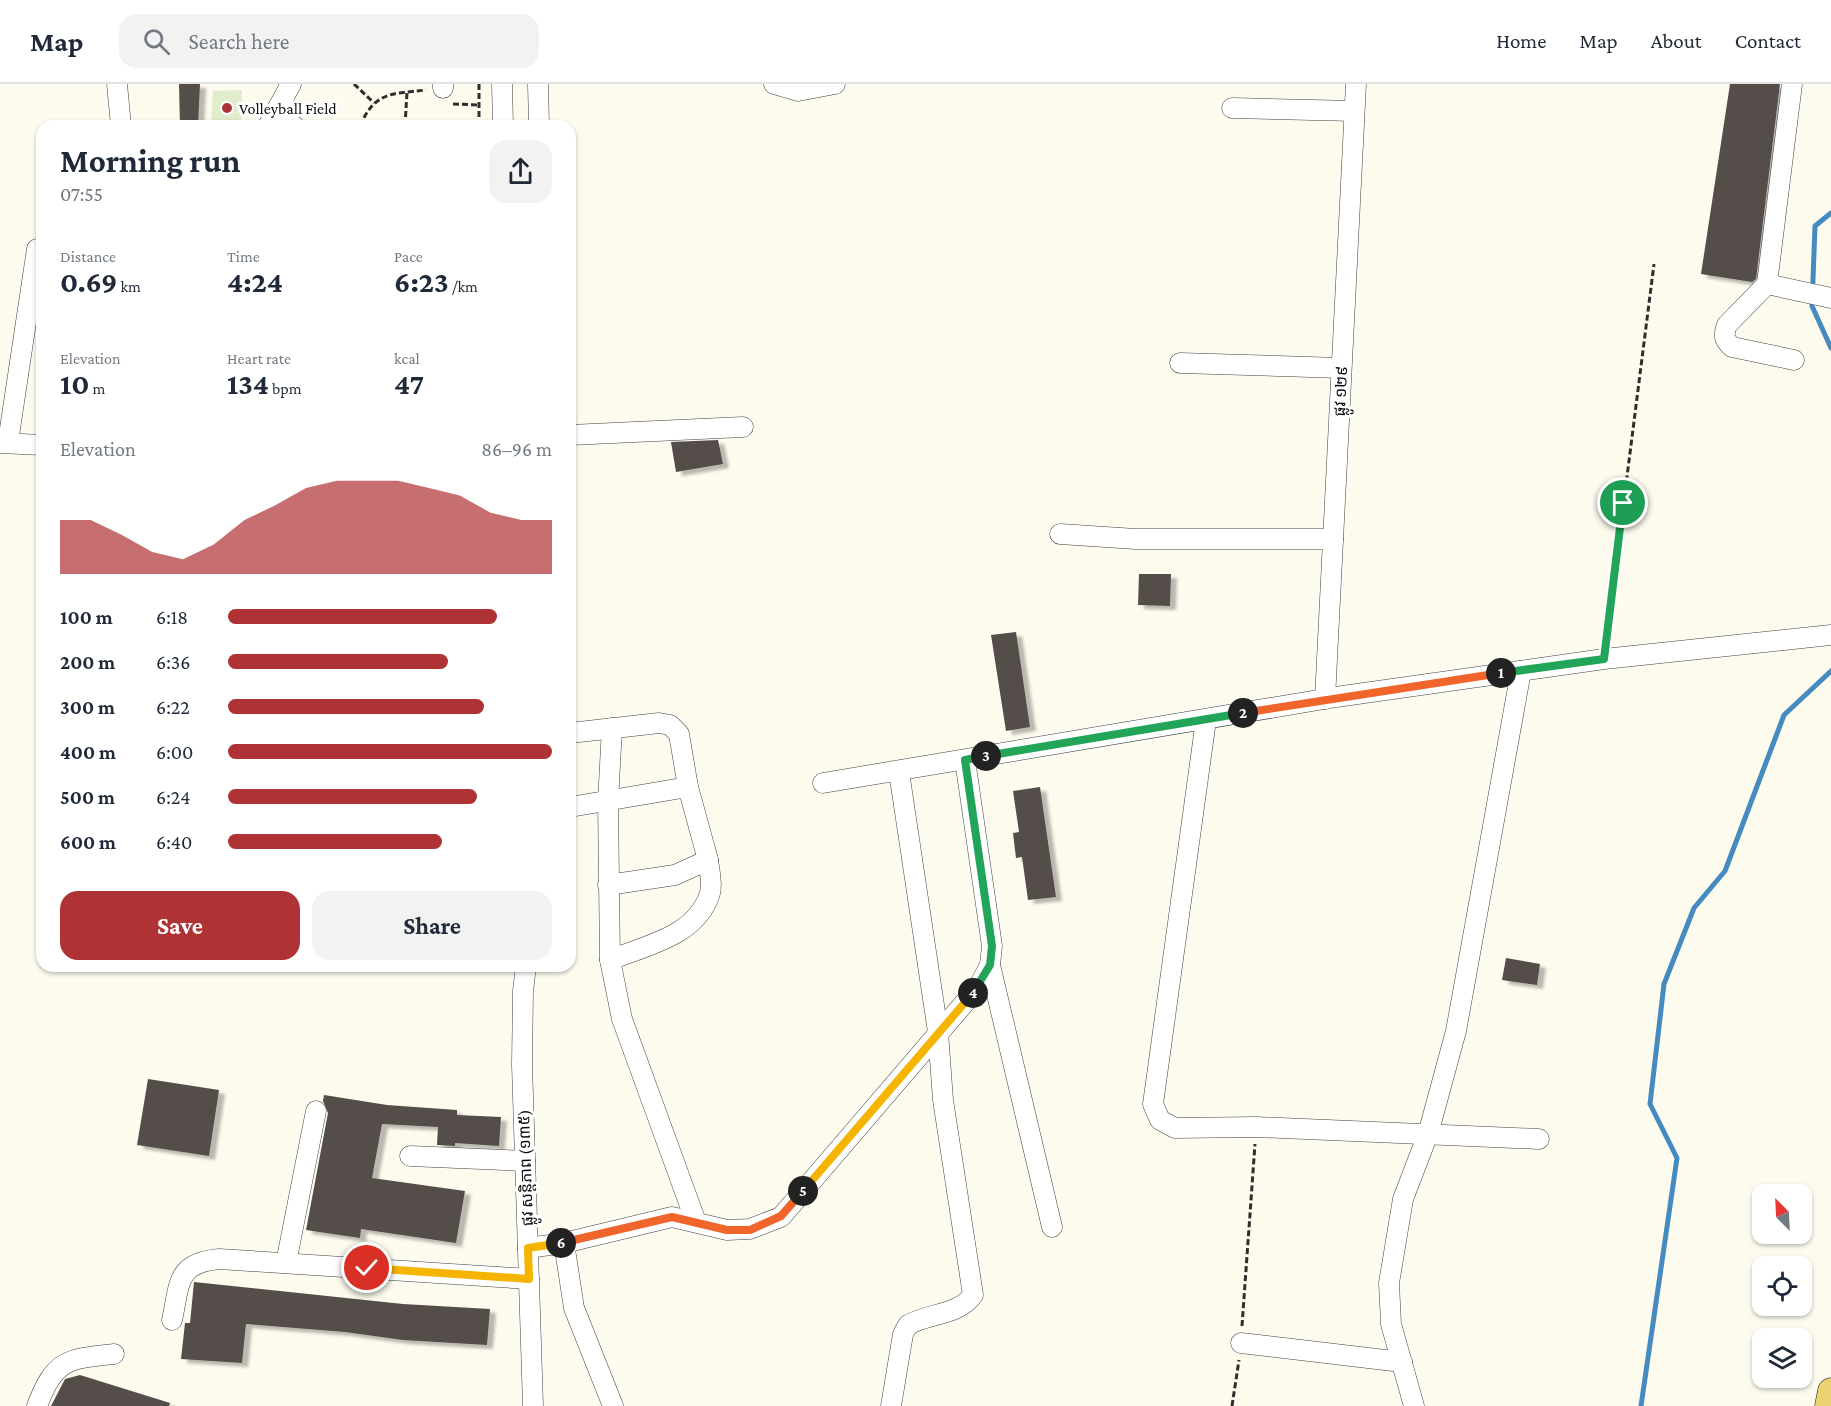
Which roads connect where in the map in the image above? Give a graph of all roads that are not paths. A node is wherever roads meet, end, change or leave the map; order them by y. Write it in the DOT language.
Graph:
graph roads {
  1 [pos="117,84"];
  2 [pos="291,84"];
  3 [pos="502,84"];
  4 [pos="538,84"];
  5 [pos="774,84"];
  6 [pos="835,84"];
  7 [pos="1356,84"];
  8 [pos="1792,84"];
  9 [pos="1232,108"];
  10 [pos="1354,111"];
  11 [pos="120,120"];
  12 [pos="271,120"];
  13 [pos="503,120"];
  14 [pos="539,120"];
  15 [pos="36,255"];
  16 [pos="1767,284"];
  17 [pos="1831,298"];
  18 [pos="1794,360"];
  19 [pos="1180,363"];
  20 [pos="1341,368"];
  21 [pos="743,427"];
  22 [pos="576,435"];
  23 [pos="4,442"];
  24 [pos="36,445"];
  25 [pos="1060,534"];
  26 [pos="1333,539"];
  27 [pos="1831,635"];
  28 [pos="1521,671"];
  29 [pos="1325,699"];
  30 [pos="1206,720"];
  31 [pos="612,728"];
  32 [pos="576,732"];
  33 [pos="965,760"];
  34 [pos="899,772"];
  35 [pos="824,783"];
  36 [pos="688,787"];
  37 [pos="608,802"];
  38 [pos="576,806"];
  39 [pos="708,860"];
  40 [pos="608,885"];
  41 [pos="610,960"];
  42 [pos="990,965"];
  43 [pos="525,972"];
  44 [pos="938,1032"];
  45 [pos="316,1111"];
  46 [pos="1428,1134"];
  47 [pos="1539,1139"];
  48 [pos="410,1156"];
  49 [pos="525,1161"];
  50 [pos="696,1222"];
  51 [pos="1052,1227"];
  52 [pos="564,1243"];
  53 [pos="528,1248"];
  54 [pos="286,1263"];
  55 [pos="529,1279"];
  56 [pos="172,1320"];
  57 [pos="1241,1343"];
  58 [pos="114,1354"];
  59 [pos="1402,1362"];
  60 [pos="1831,1391"];
  61 [pos="37,1406"];
  62 [pos="533,1406"];
  63 [pos="613,1406"];
  64 [pos="891,1406"];
  65 [pos="1414,1406"];
  66 [pos="1828,1406"];
  1 -- 11 [label="street"];
  2 -- 12 [label="street"];
  3 -- 13 [label="street"];
  4 -- 14 [label="street"];
  5 -- 6 [label="street"];
  7 -- 10 [label="street, ផ្លូវ ១២៩"];
  8 -- 16 [label="street"];
  9 -- 10 [label="street"];
  10 -- 20 [label="street, ផ្លូវ ១២៩"];
  15 -- 23 [label="street"];
  16 -- 17 [label="street"];
  16 -- 18 [label="street"];
  19 -- 20 [label="street"];
  20 -- 26 [label="street, ផ្លូវ ១២៩"];
  21 -- 22 [label="street"];
  23 -- 24 [label="street"];
  25 -- 26 [label="street"];
  26 -- 29 [label="street, ផ្លូវ ១២៩"];
  27 -- 28 [label="street"];
  28 -- 29 [label="street"];
  28 -- 46 [label="street"];
  29 -- 30 [label="street"];
  30 -- 33 [label="street"];
  30 -- 46 [label="street"];
  31 -- 32 [label="street"];
  31 -- 36 [label="street"];
  31 -- 37 [label="street"];
  33 -- 34 [label="street"];
  33 -- 42 [label="street"];
  34 -- 35 [label="street"];
  34 -- 44 [label="street"];
  36 -- 37 [label="street"];
  36 -- 39 [label="street"];
  37 -- 38 [label="street"];
  37 -- 40 [label="street"];
  39 -- 40 [label="street"];
  39 -- 41 [label="street"];
  40 -- 41 [label="street"];
  41 -- 50 [label="street"];
  42 -- 44 [label="street"];
  42 -- 51 [label="street"];
  43 -- 49 [label="street, ផ្លូវ សន្តិភាព (១៣៥)"];
  44 -- 50 [label="street"];
  44 -- 64 [label="street"];
  45 -- 54 [label="street"];
  46 -- 47 [label="street"];
  46 -- 59 [label="street"];
  48 -- 49 [label="street"];
  49 -- 53 [label="street, ផ្លូវ សន្តិភាព (១៣៥)"];
  50 -- 52 [label="street"];
  52 -- 53 [label="street"];
  52 -- 63 [label="street"];
  53 -- 55 [label="street, ផ្លូវ សន្តិភាព (១៣៥)"];
  54 -- 55 [label="street"];
  54 -- 56 [label="street"];
  55 -- 62 [label="street, ផ្លូវ សន្តិភាព (១៣៥)"];
  57 -- 59 [label="street"];
  58 -- 61 [label="street"];
  59 -- 65 [label="street"];
  60 -- 66 [label="main road"];
}
